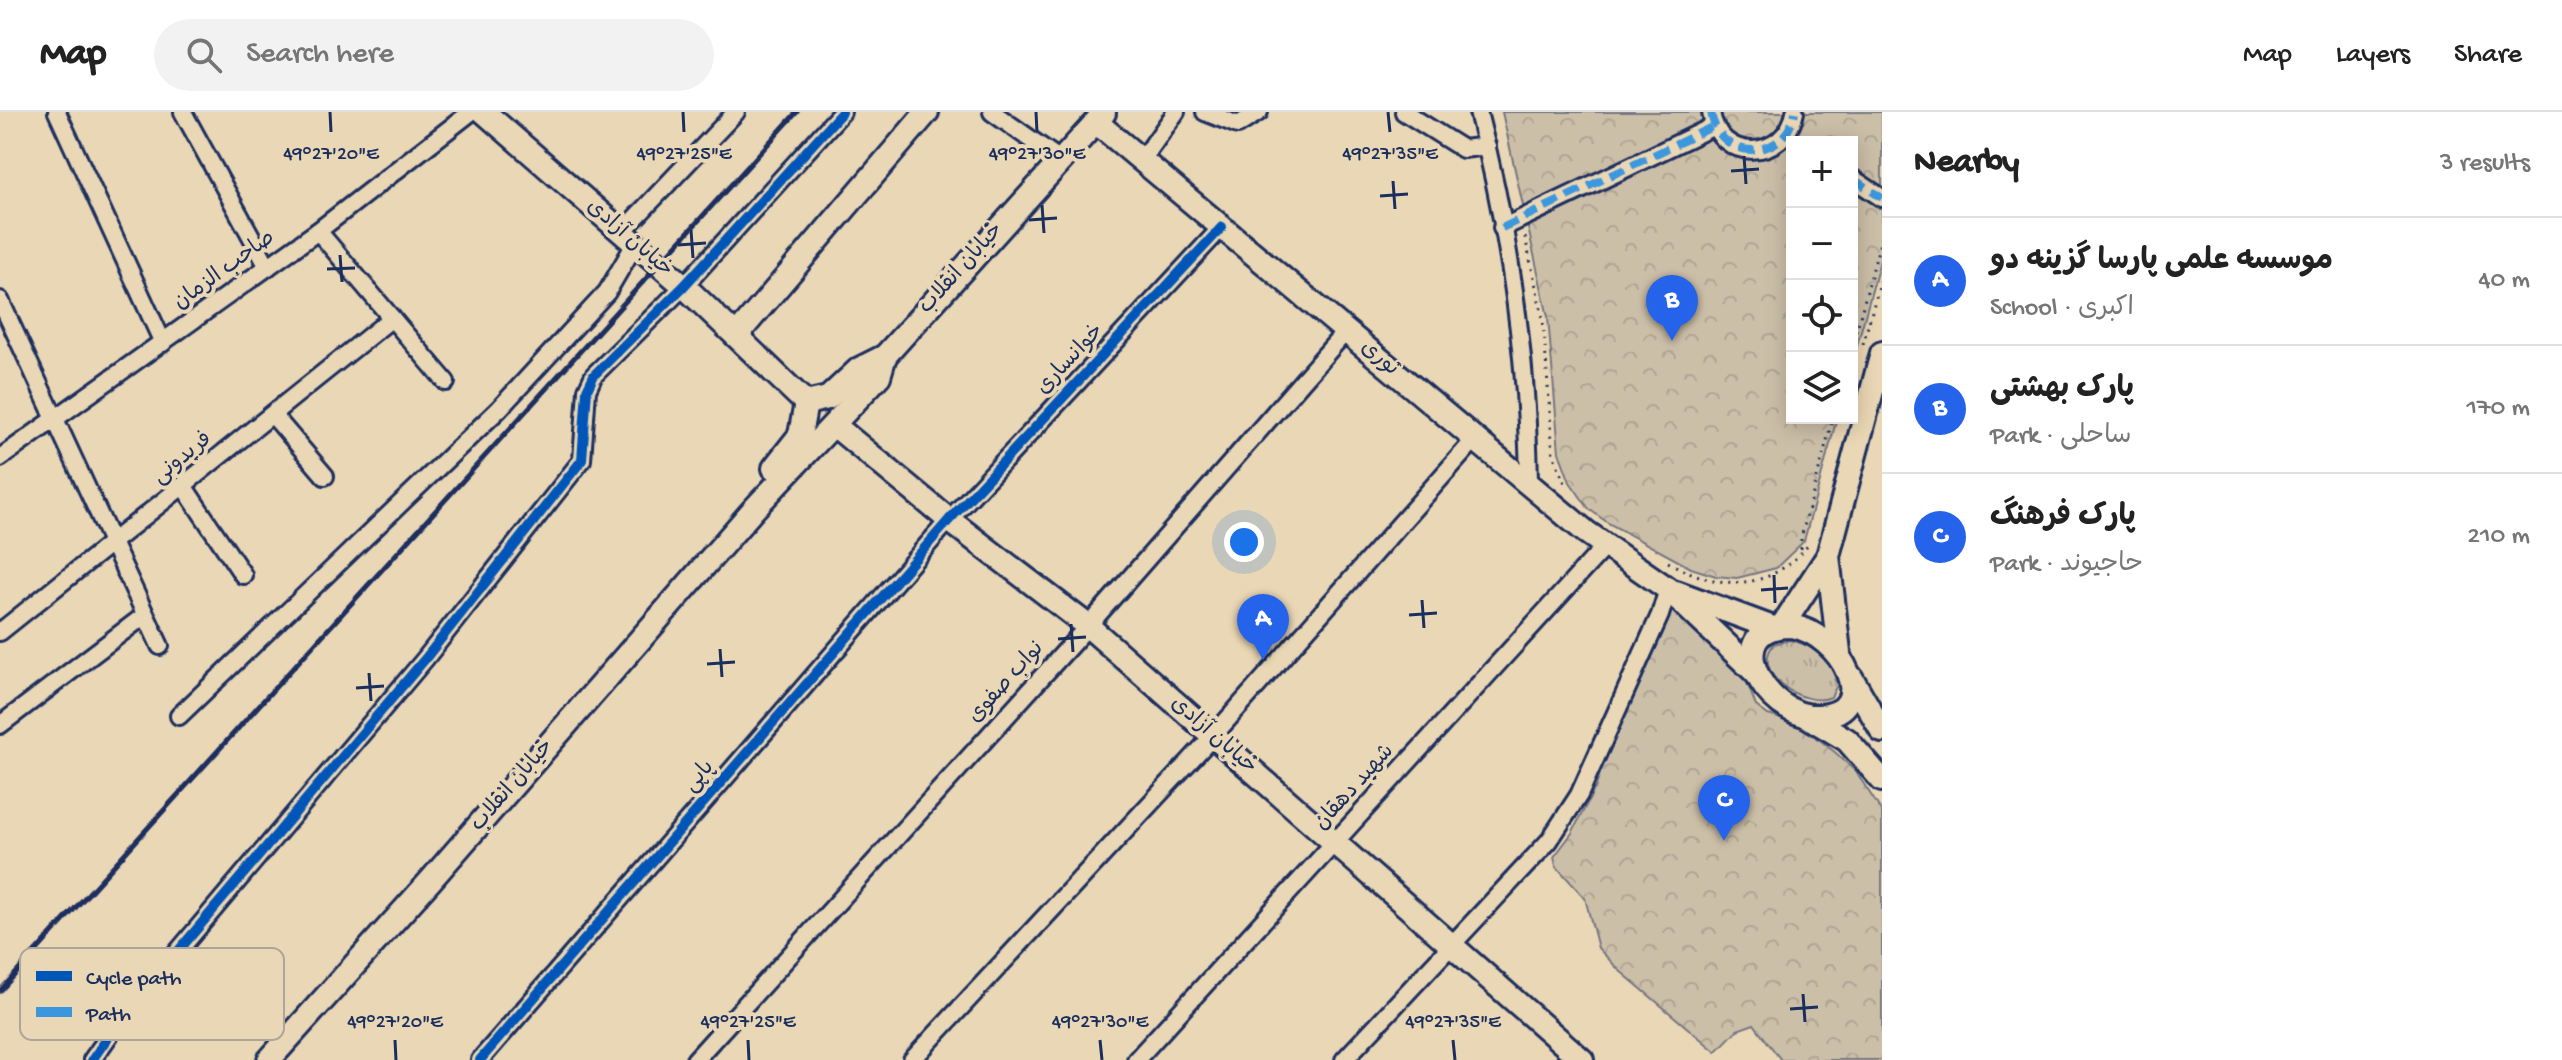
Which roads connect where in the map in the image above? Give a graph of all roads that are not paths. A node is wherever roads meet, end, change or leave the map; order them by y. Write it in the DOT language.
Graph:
graph roads {
  1 [pos="57,112"];
  2 [pos="183,112"];
  3 [pos="471,112"];
  4 [pos="484,112"];
  5 [pos="736,112"];
  6 [pos="842,112"];
  7 [pos="927,112"];
  8 [pos="992,112"];
  9 [pos="1176,112"];
  10 [pos="1205,112"];
  11 [pos="1259,112"];
  12 [pos="1404,112"];
  13 [pos="1478,112"];
  14 [pos="1795,112"];
  15 [pos="1101,117"];
  16 [pos="1712,119"];
  17 [pos="1793,136"];
  18 [pos="1786,141"];
  19 [pos="1487,146"];
  20 [pos="1060,160"];
  21 [pos="1142,160"];
  22 [pos="1858,182"];
  23 [pos="1882,198"];
  24 [pos="1222,227"];
  25 [pos="1502,228"];
  26 [pos="318,231"];
  27 [pos="628,238"];
  28 [pos="268,267"];
  29 [pos="684,286"];
  30 [pos="0,300"];
  31 [pos="392,318"];
  32 [pos="1346,331"];
  33 [pos="737,335"];
  34 [pos="163,343"];
  35 [pos="1873,349"];
  36 [pos="885,356"];
  37 [pos="446,382"];
  38 [pos="806,403"];
  39 [pos="273,415"];
  40 [pos="55,420"];
  41 [pos="834,425"];
  42 [pos="1476,438"];
  43 [pos="0,458"];
  44 [pos="325,476"];
  45 [pos="1529,481"];
  46 [pos="184,487"];
  47 [pos="753,510"];
  48 [pos="949,520"];
  49 [pos="113,544"];
  50 [pos="1606,545"];
  51 [pos="1828,556"];
  52 [pos="243,575"];
  53 [pos="1668,589"];
  54 [pos="145,615"];
  55 [pos="1088,626"];
  56 [pos="1778,627"];
  57 [pos="0,632"];
  58 [pos="160,646"];
  59 [pos="1839,652"];
  60 [pos="1756,673"];
  61 [pos="1851,677"];
  62 [pos="1804,714"];
  63 [pos="179,716"];
  64 [pos="0,725"];
  65 [pos="1882,731"];
  66 [pos="1213,736"];
  67 [pos="1882,780"];
  68 [pos="1334,842"];
  69 [pos="1451,945"];
  70 [pos="181,948"];
  71 [pos="106,1040"];
  72 [pos="271,1059"];
  73 [pos="1579,1059"];
  74 [pos="92,1060"];
  75 [pos="480,1060"];
  76 [pos="695,1060"];
  77 [pos="912,1060"];
  78 [pos="1136,1060"];
  79 [pos="1344,1060"];
  1 -- 34 [label="street"];
  2 -- 28 [label="street"];
  3 -- 26 [label="street, صاحب الزمان"];
  4 -- 27 [label="main road, خیابان آزادی"];
  5 -- 27 [label="street"];
  6 -- 29 [label="street"];
  7 -- 33 [label="main road"];
  8 -- 20 [label="street"];
  9 -- 21 [label="street"];
  10 -- 11 [label="street"];
  12 -- 19 [label="street"];
  13 -- 19 [label="street"];
  14 -- 17 [label="street"];
  15 -- 20 [label="main road, خیابان انقلاب"];
  15 -- 21 [label="main road, نوری"];
  16 -- 18 [label="street"];
  16 -- 25 [label="street"];
  19 -- 25 [label="street"];
  20 -- 36 [label="main road, خیابان انقلاب"];
  21 -- 24 [label="main road, نوری"];
  22 -- 23 [label="street"];
  24 -- 32 [label="main road, نوری"];
  24 -- 48 [label="street, خوانساری"];
  25 -- 45 [label="street"];
  26 -- 28 [label="street, صاحب الزمان"];
  26 -- 31 [label="street"];
  27 -- 29 [label="main road, خیابان آزادی"];
  27 -- 63 [label="street"];
  28 -- 34 [label="street, صاحب الزمان"];
  29 -- 33 [label="main road, خیابان آزادی"];
  29 -- 70 [label="street"];
  30 -- 40 [label="street"];
  31 -- 37 [label="street"];
  31 -- 39 [label="street, فریدونی"];
  32 -- 42 [label="main road, نوری"];
  32 -- 55 [label="street, نواب صفوی"];
  33 -- 38 [label="main road, خیابان آزادی"];
  34 -- 40 [label="street, صاحب الزمان"];
  35 -- 51 [label="main road"];
  36 -- 38 [label="main road, خیابان انقلاب"];
  36 -- 41 [label="main road, خیابان انقلاب"];
  38 -- 47 [label="main road, خیابان انقلاب"];
  39 -- 44 [label="street"];
  39 -- 46 [label="street, فریدونی"];
  40 -- 43 [label="street, صاحب الزمان"];
  40 -- 49 [label="street"];
  41 -- 47 [label="main road, خیابان انقلاب"];
  41 -- 48 [label="main road, خیابان آزادی"];
  42 -- 45 [label="main road, نوری"];
  42 -- 66 [label="street"];
  45 -- 50 [label="main road, نوری"];
  46 -- 49 [label="street, فریدونی"];
  46 -- 52 [label="street"];
  47 -- 72 [label="main road, خیابان انقلاب"];
  48 -- 55 [label="main road, خیابان آزادی"];
  48 -- 75 [label="street, پاپی"];
  49 -- 54 [label="street"];
  49 -- 57 [label="street, فریدونی"];
  50 -- 53 [label="main road, نوری"];
  50 -- 68 [label="street, شهید دهقان"];
  51 -- 56 [label="main road"];
  51 -- 59 [label="main road"];
  53 -- 56 [label="main road"];
  53 -- 60 [label="main road"];
  53 -- 69 [label="street"];
  54 -- 58 [label="street"];
  54 -- 64 [label="street"];
  55 -- 66 [label="main road, خیابان آزادی"];
  55 -- 76 [label="street, نواب صفوی"];
  56 -- 59 [label="main road"];
  56 -- 60 [label="main road"];
  59 -- 61 [label="main road"];
  60 -- 62 [label="main road"];
  61 -- 62 [label="main road"];
  61 -- 65 [label="main road"];
  62 -- 67 [label="main road"];
  66 -- 68 [label="main road, خیابان آزادی"];
  66 -- 77 [label="street"];
  68 -- 69 [label="main road, خیابان آزادی"];
  68 -- 78 [label="street, شهید دهقان"];
  69 -- 73 [label="main road, خیابان آزادی"];
  69 -- 79 [label="street"];
  71 -- 74 [label="street"];
}
